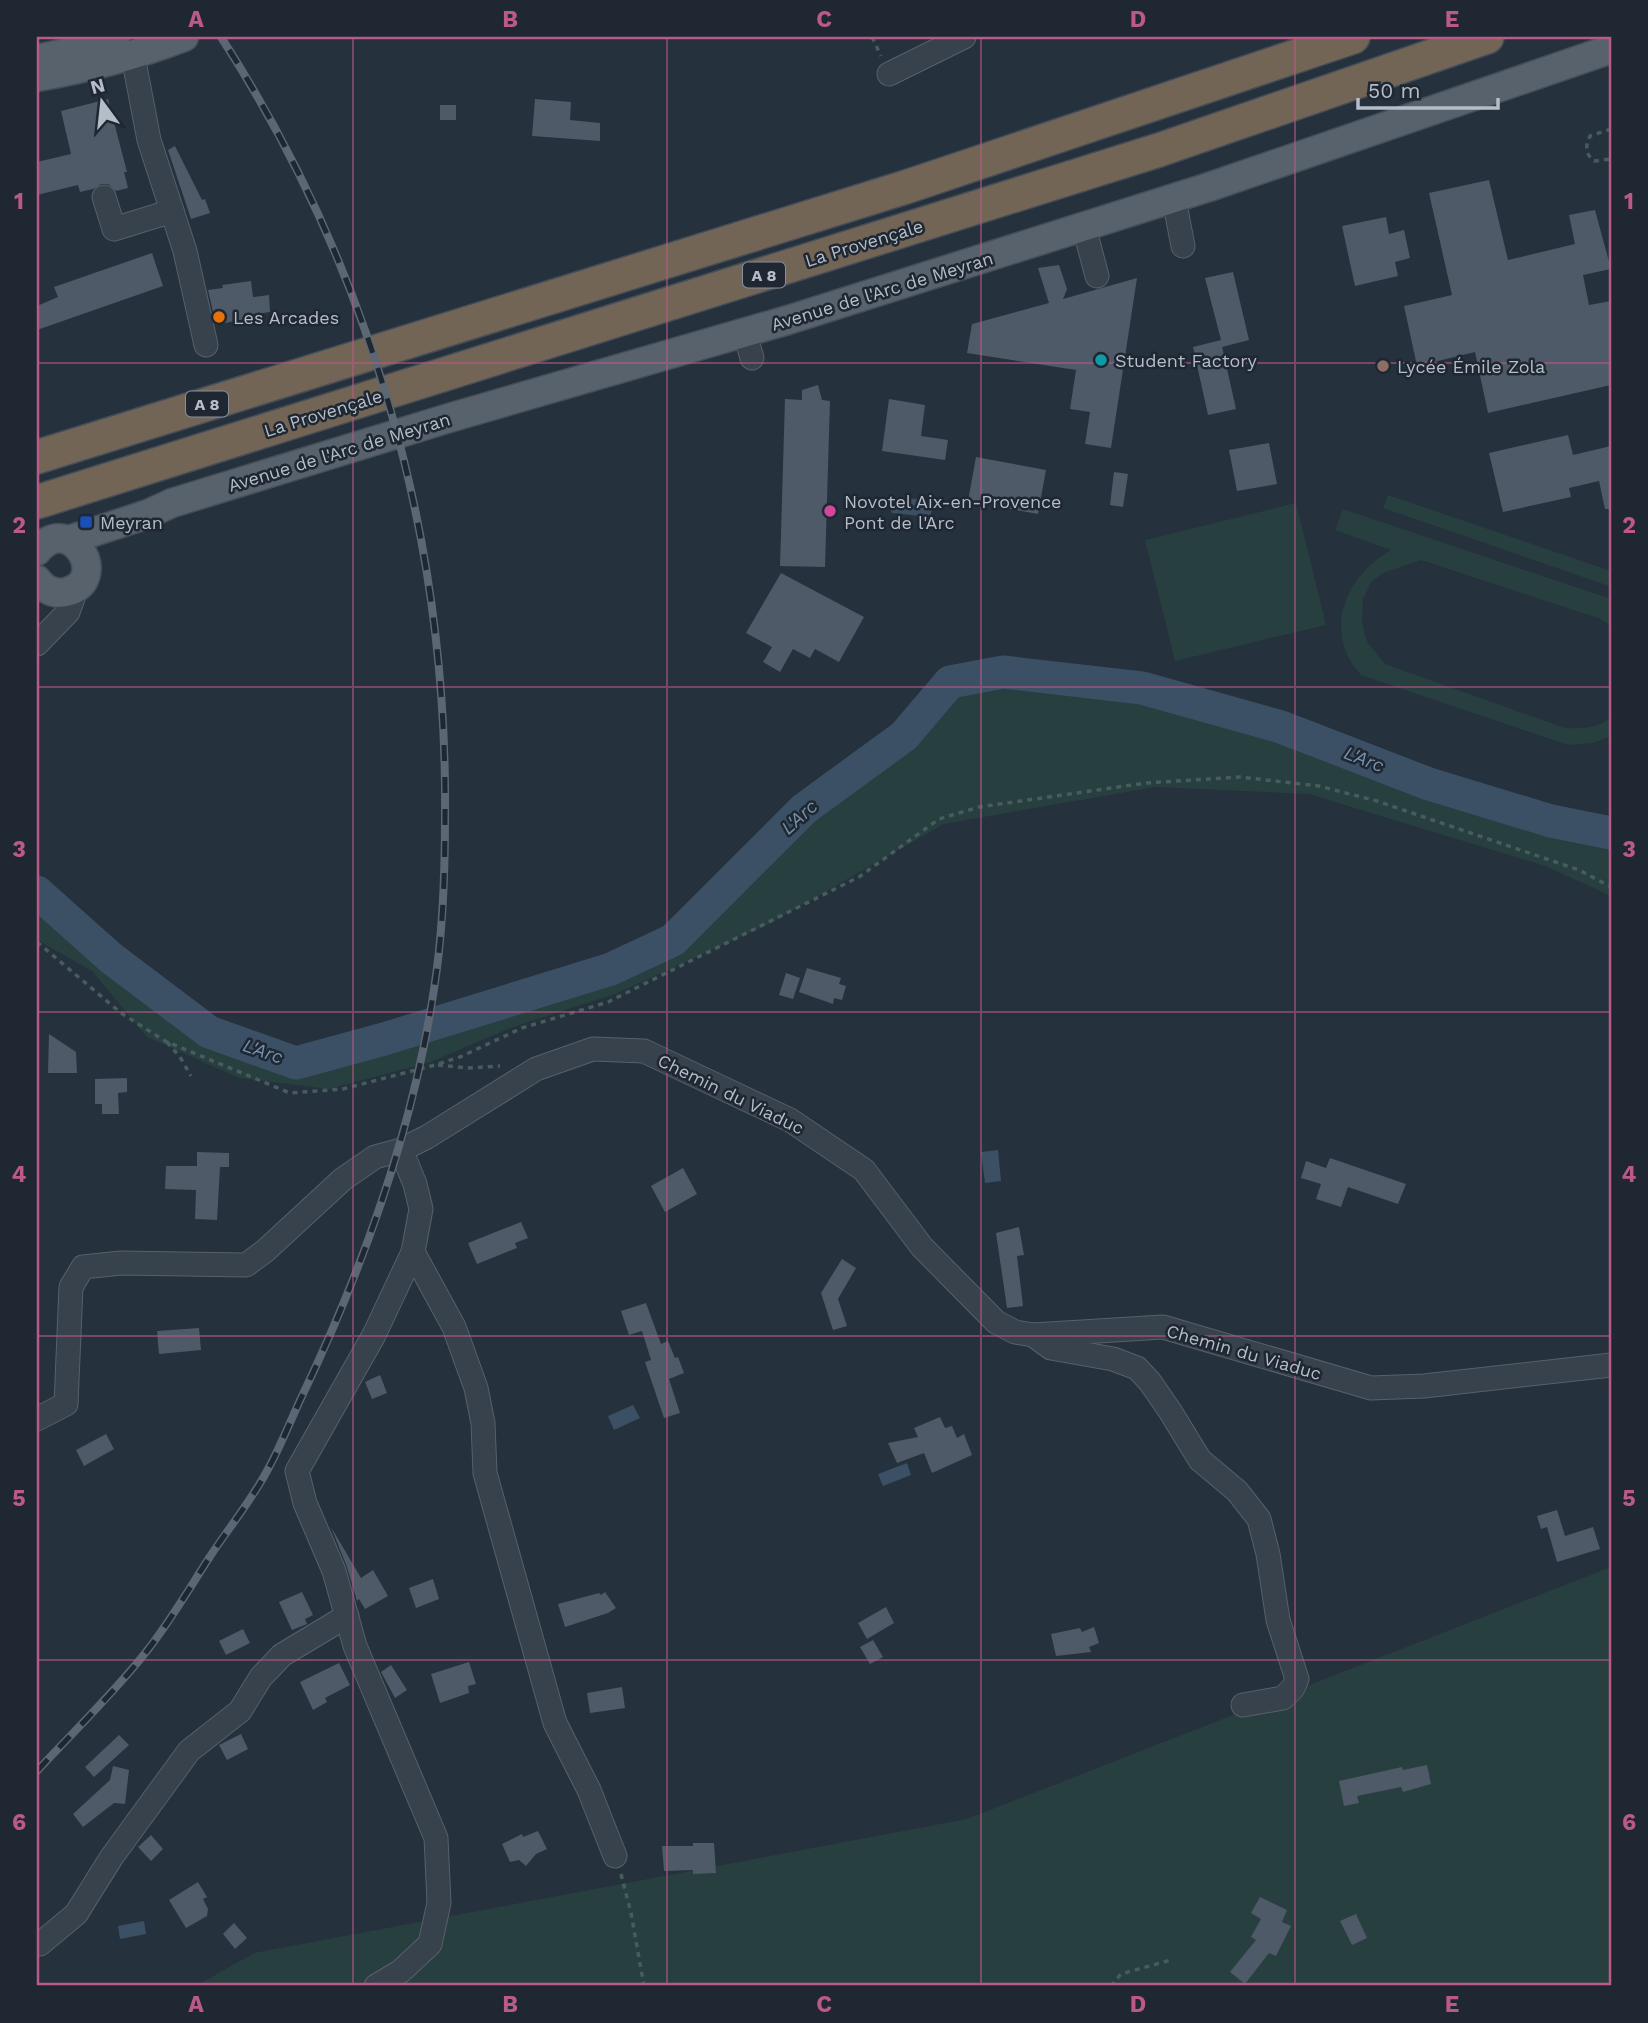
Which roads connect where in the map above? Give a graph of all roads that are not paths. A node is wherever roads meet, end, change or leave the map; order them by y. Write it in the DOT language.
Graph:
graph roads {
  1 [pos="184,37"];
  2 [pos="964,37"];
  3 [pos="1353,37"];
  4 [pos="1487,37"];
  5 [pos="124,43"];
  6 [pos="1611,49"];
  7 [pos="37,60"];
  8 [pos="889,74"];
  9 [pos="37,77"];
  10 [pos="104,197"];
  11 [pos="1174,199"];
  12 [pos="172,211"];
  13 [pos="1084,227"];
  14 [pos="1183,246"];
  15 [pos="1097,276"];
  16 [pos="206,345"];
  17 [pos="37,457"];
  18 [pos="37,502"];
  19 [pos="148,514"];
  20 [pos="69,540"];
  21 [pos="37,551"];
  22 [pos="82,575"];
  23 [pos="41,585"];
  24 [pos="45,636"];
  25 [pos="401,1150"];
  26 [pos="413,1252"];
  27 [pos="1033,1335"];
  28 [pos="1611,1365"];
  29 [pos="37,1419"];
  30 [pos="347,1616"];
  31 [pos="1243,1704"];
  32 [pos="615,1856"];
  33 [pos="37,1943"];
  34 [pos="376,1986"];
  1 -- 5 [label="main road"];
  2 -- 8 [label="street"];
  3 -- 17 [label="highway, A 8"];
  4 -- 18 [label="highway, La Provençale / A 8"];
  5 -- 7 [label="main road"];
  5 -- 9 [label="main road"];
  5 -- 12 [label="street"];
  6 -- 11 [label="main road, Avenue de l'Arc de Meyran"];
  10 -- 12 [label="street"];
  11 -- 13 [label="main road, Avenue de l'Arc de Meyran"];
  11 -- 14 [label="street"];
  12 -- 16 [label="street"];
  13 -- 15 [label="street"];
  13 -- 19 [label="main road, Avenue de l'Arc de Meyran"];
  19 -- 20 [label="main road, Avenue de l'Arc de Meyran"];
  19 -- 22 [label="main road, Avenue de l'Arc de Meyran"];
  20 -- 21 [label="main road, Avenue de l'Arc de Meyran"];
  20 -- 22 [label="main road"];
  22 -- 23 [label="main road"];
  22 -- 24 [label="street"];
  23 -- 24 [label="street"];
  25 -- 26 [label="street"];
  25 -- 27 [label="street, Chemin du Viaduc"];
  25 -- 29 [label="street, Chemin du Viaduc"];
  26 -- 30 [label="street"];
  26 -- 32 [label="street"];
  27 -- 28 [label="street, Chemin du Viaduc"];
  27 -- 31 [label="street"];
  30 -- 33 [label="street"];
  30 -- 34 [label="street"];
}
